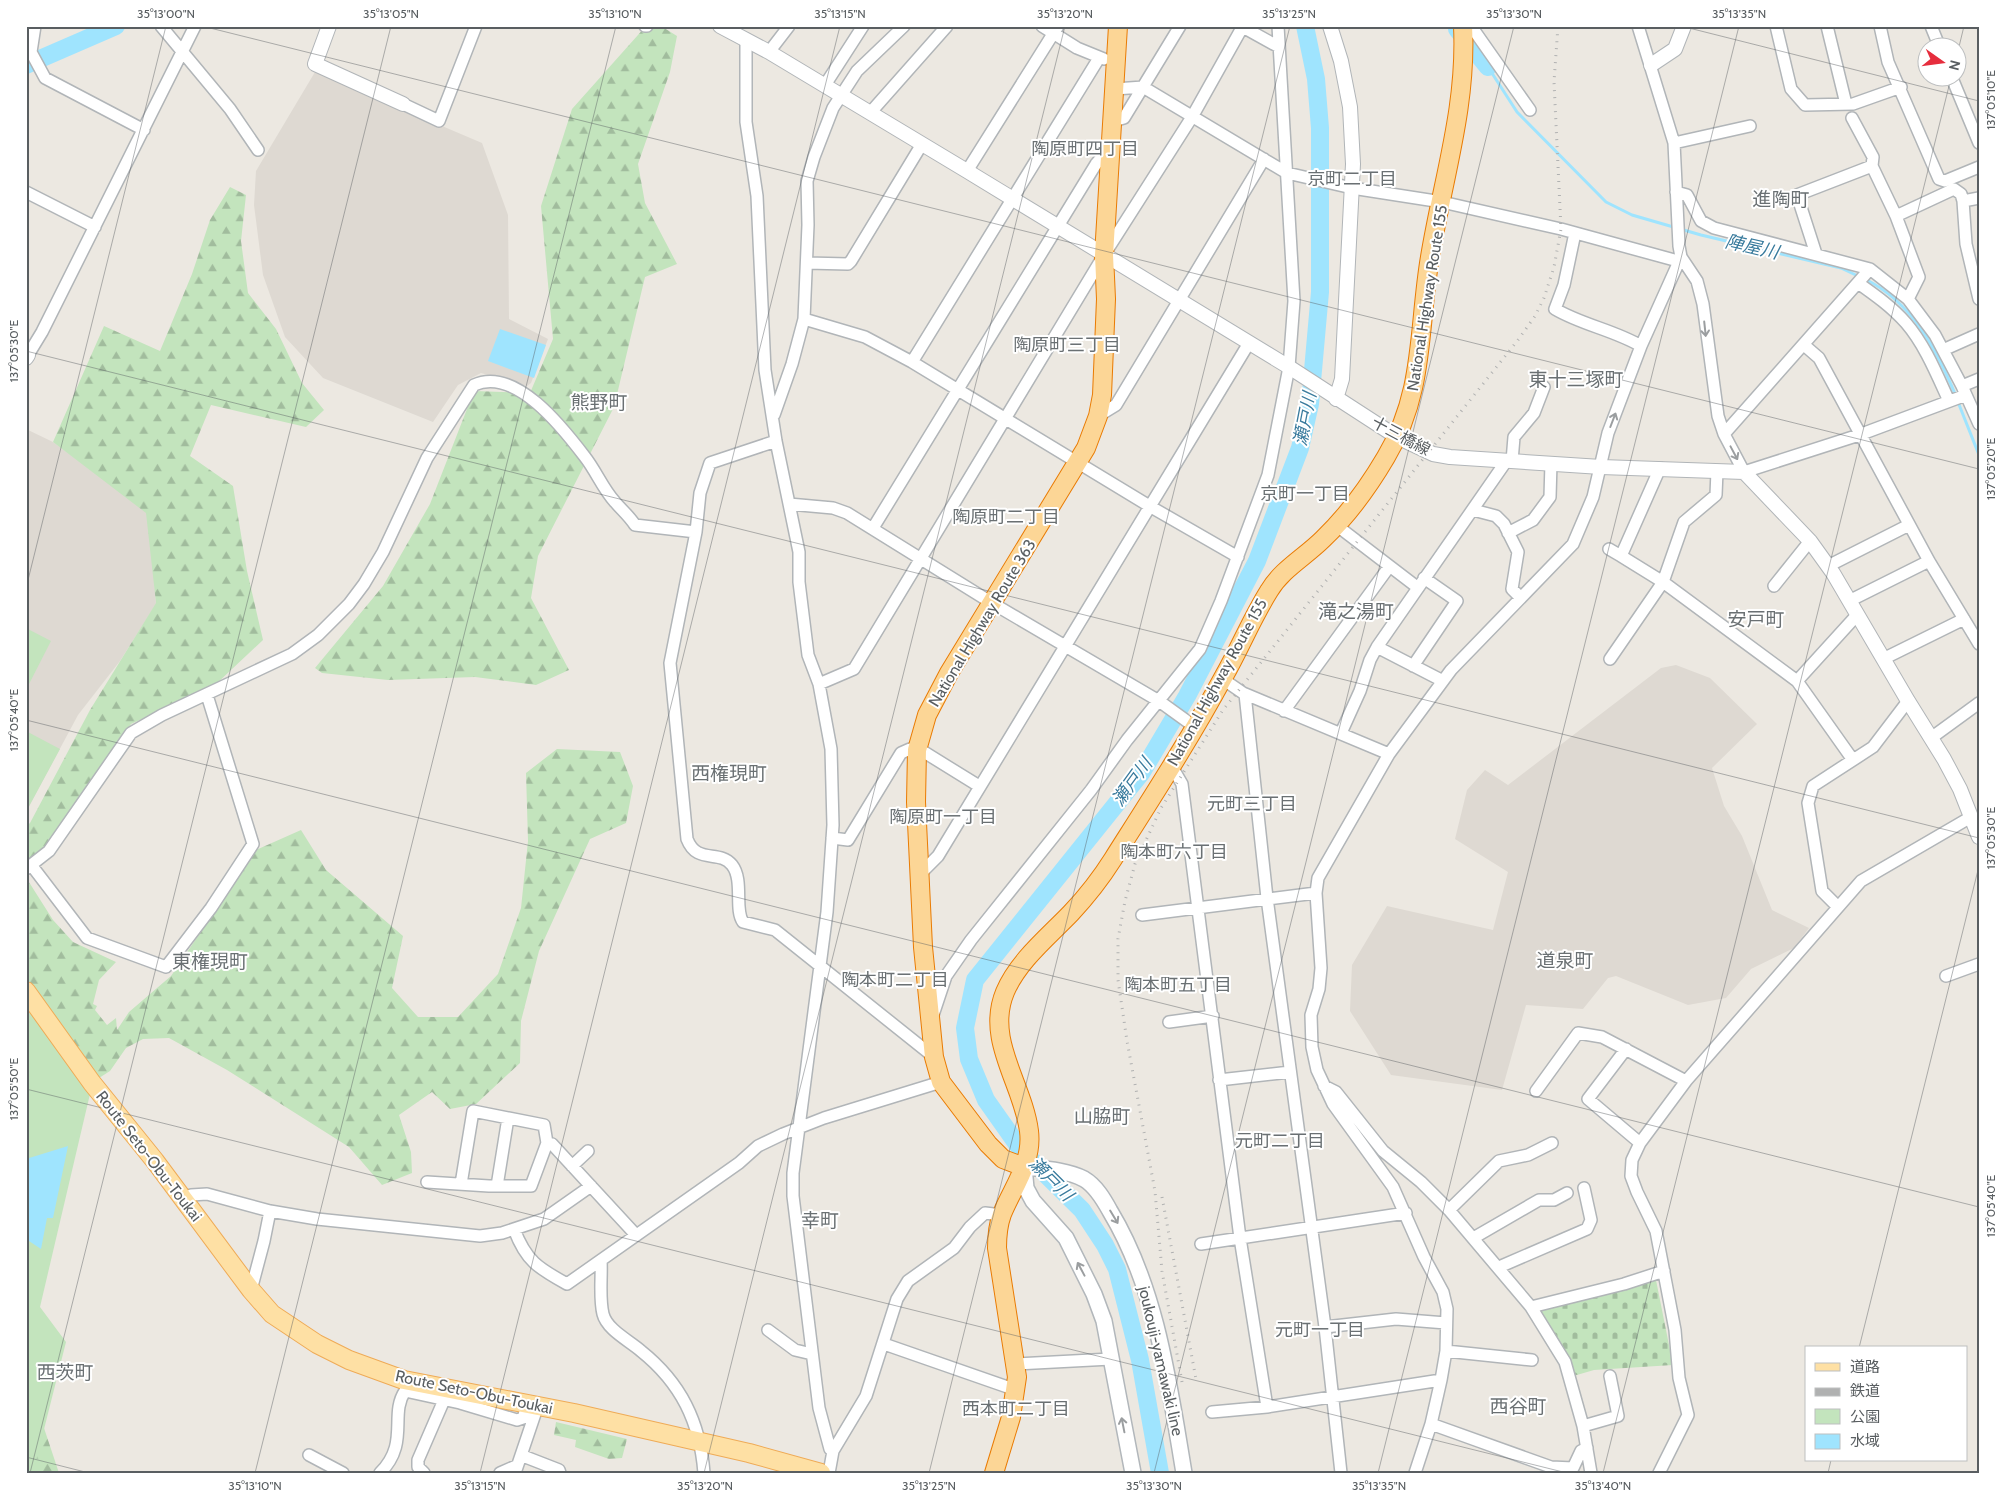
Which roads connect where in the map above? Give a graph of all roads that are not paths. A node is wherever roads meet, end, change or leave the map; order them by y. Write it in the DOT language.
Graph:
graph roads {
  1 [pos="35,26"];
  2 [pos="161,26"];
  3 [pos="196,26"];
  4 [pos="329,26"];
  5 [pos="476,26"];
  6 [pos="720,26"];
  7 [pos="789,26"];
  8 [pos="863,26"];
  9 [pos="904,26"];
  10 [pos="947,26"];
  11 [pos="1042,26"];
  12 [pos="1118,26"];
  13 [pos="1180,26"];
  14 [pos="1242,26"];
  15 [pos="1278,26"];
  16 [pos="1330,26"];
  17 [pos="1463,26"];
  18 [pos="1471,26"];
  19 [pos="1638,26"];
  20 [pos="1684,26"];
  21 [pos="1776,26"];
  22 [pos="1827,26"];
  23 [pos="1880,26"];
  24 [pos="1931,26"];
  25 [pos="1056,30"];
  26 [pos="1936,38"];
  27 [pos="746,39"];
  28 [pos="1279,47"];
  29 [pos="183,51"];
  30 [pos="769,52"];
  31 [pos="30,53"];
  32 [pos="1107,59"];
  33 [pos="1651,65"];
  34 [pos="825,85"];
  35 [pos="1901,87"];
  36 [pos="1143,88"];
  37 [pos="1956,88"];
  38 [pos="1115,89"];
  39 [pos="842,96"];
  40 [pos="403,104"];
  41 [pos="1846,104"];
  42 [pos="1530,110"];
  43 [pos="870,113"];
  44 [pos="1192,117"];
  45 [pos="1852,118"];
  46 [pos="1113,122"];
  47 [pos="1750,126"];
  48 [pos="144,130"];
  49 [pos="1674,143"];
  50 [pos="1979,143"];
  51 [pos="922,144"];
  52 [pos="1111,147"];
  53 [pos="258,150"];
  54 [pos="1264,159"];
  55 [pos="1872,166"];
  56 [pos="1979,167"];
  57 [pos="967,171"];
  58 [pos="1291,173"];
  59 [pos="1346,186"];
  60 [pos="26,192"];
  61 [pos="1676,192"];
  62 [pos="1979,198"];
  63 [pos="1011,200"];
  64 [pos="1963,201"];
  65 [pos="1442,202"];
  66 [pos="1896,216"];
  67 [pos="96,227"];
  68 [pos="1057,227"];
  69 [pos="1575,233"];
  70 [pos="1816,254"];
  71 [pos="1104,255"];
  72 [pos="1679,259"];
  73 [pos="807,263"];
  74 [pos="1864,276"];
  75 [pos="1908,299"];
  76 [pos="1979,299"];
  77 [pos="1178,301"];
  78 [pos="804,319"];
  79 [pos="1979,334"];
  80 [pos="1249,343"];
  81 [pos="1804,344"];
  82 [pos="1641,346"];
  83 [pos="1943,350"];
  84 [pos="27,356"];
  85 [pos="912,362"];
  86 [pos="1293,370"];
  87 [pos="1979,379"];
  88 [pos="1544,387"];
  89 [pos="960,390"];
  90 [pos="1958,396"];
  91 [pos="1332,397"];
  92 [pos="1098,416"];
  93 [pos="1005,419"];
  94 [pos="772,421"];
  95 [pos="1979,424"];
  96 [pos="1724,434"];
  97 [pos="1859,435"];
  98 [pos="1397,437"];
  99 [pos="776,441"];
  100 [pos="1510,461"];
  101 [pos="1078,462"];
  102 [pos="1551,463"];
  103 [pos="1601,467"];
  104 [pos="1660,468"];
  105 [pos="1717,471"];
  106 [pos="1744,472"];
  107 [pos="789,504"];
  108 [pos="1151,507"];
  109 [pos="1472,510"];
  110 [pos="1336,525"];
  111 [pos="1909,525"];
  112 [pos="873,528"];
  113 [pos="696,532"];
  114 [pos="1508,534"];
  115 [pos="1810,541"];
  116 [pos="1609,549"];
  117 [pos="1621,556"];
  118 [pos="1238,557"];
  119 [pos="920,558"];
  120 [pos="1929,561"];
  121 [pos="1828,566"];
  122 [pos="1389,567"];
  123 [pos="1421,582"];
  124 [pos="1663,582"];
  125 [pos="1774,586"];
  126 [pos="1520,597"];
  127 [pos="1849,600"];
  128 [pos="992,603"];
  129 [pos="1858,615"];
  130 [pos="1964,619"];
  131 [pos="1979,644"];
  132 [pos="1065,645"];
  133 [pos="1377,647"];
  134 [pos="1883,659"];
  135 [pos="1610,660"];
  136 [pos="1413,666"];
  137 [pos="1224,676"];
  138 [pos="1443,681"];
  139 [pos="1797,681"];
  140 [pos="819,684"];
  141 [pos="1245,694"];
  142 [pos="207,695"];
  143 [pos="1908,701"];
  144 [pos="1162,703"];
  145 [pos="1979,703"];
  146 [pos="1284,711"];
  147 [pos="1191,724"];
  148 [pos="1341,733"];
  149 [pos="1931,738"];
  150 [pos="917,750"];
  151 [pos="1389,754"];
  152 [pos="1853,760"];
  153 [pos="1171,765"];
  154 [pos="979,786"];
  155 [pos="1971,817"];
  156 [pos="1979,837"];
  157 [pos="832,838"];
  158 [pos="29,867"];
  159 [pos="920,874"];
  160 [pos="1316,893"];
  161 [pos="1267,898"];
  162 [pos="1197,907"];
  163 [pos="1838,907"];
  164 [pos="1142,915"];
  165 [pos="1979,964"];
  166 [pos="821,968"];
  167 [pos="1946,976"];
  168 [pos="26,991"];
  169 [pos="1213,1016"];
  170 [pos="1169,1022"];
  171 [pos="930,1024"];
  172 [pos="1626,1049"];
  173 [pos="934,1058"];
  174 [pos="1290,1072"];
  175 [pos="1219,1080"];
  176 [pos="1686,1081"];
  177 [pos="941,1082"];
  178 [pos="1324,1086"];
  179 [pos="1536,1092"];
  180 [pos="508,1118"];
  181 [pos="800,1128"];
  182 [pos="547,1143"];
  183 [pos="1552,1143"];
  184 [pos="1640,1143"];
  185 [pos="588,1151"];
  186 [pos="572,1166"];
  187 [pos="1024,1167"];
  188 [pos="427,1182"];
  189 [pos="461,1184"];
  190 [pos="497,1186"];
  191 [pos="591,1186"];
  192 [pos="1584,1188"];
  193 [pos="1567,1193"];
  194 [pos="184,1201"];
  195 [pos="1449,1210"];
  196 [pos="270,1211"];
  197 [pos="1406,1214"];
  198 [pos="1002,1215"];
  199 [pos="1311,1228"];
  200 [pos="514,1229"];
  201 [pos="636,1235"];
  202 [pos="1475,1237"];
  203 [pos="1240,1238"];
  204 [pos="1201,1244"];
  205 [pos="601,1260"];
  206 [pos="1499,1267"];
  207 [pos="1664,1271"];
  208 [pos="251,1290"];
  209 [pos="1531,1307"];
  210 [pos="1446,1323"];
  211 [pos="1325,1327"];
  212 [pos="768,1330"];
  213 [pos="884,1344"];
  214 [pos="1446,1351"];
  215 [pos="812,1354"];
  216 [pos="1111,1359"];
  217 [pos="1532,1360"];
  218 [pos="1016,1364"];
  219 [pos="1610,1376"];
  220 [pos="1441,1380"];
  221 [pos="1016,1390"];
  222 [pos="1332,1396"];
  223 [pos="444,1400"];
  224 [pos="533,1404"];
  225 [pos="1267,1407"];
  226 [pos="1212,1412"];
  227 [pos="1431,1424"];
  228 [pos="1583,1426"];
  229 [pos="702,1444"];
  230 [pos="1587,1448"];
  231 [pos="833,1451"];
  232 [pos="309,1455"];
  233 [pos="522,1456"];
  234 [pos="516,1469"];
  235 [pos="343,1473"];
  236 [pos="380,1473"];
  237 [pos="424,1473"];
  238 [pos="500,1473"];
  239 [pos="560,1473"];
  240 [pos="704,1473"];
  241 [pos="821,1473"];
  242 [pos="829,1473"];
  243 [pos="994,1473"];
  244 [pos="1133,1473"];
  245 [pos="1184,1473"];
  246 [pos="1340,1473"];
  247 [pos="1414,1473"];
  248 [pos="1591,1473"];
  249 [pos="1659,1473"];
  1 -- 31 [label="street"];
  2 -- 29 [label="street"];
  3 -- 29 [label="street"];
  4 -- 40 [label="street"];
  5 -- 40 [label="street"];
  6 -- 27 [label="street, 十三橋線"];
  7 -- 30 [label="street"];
  8 -- 34 [label="street"];
  9 -- 39 [label="street"];
  10 -- 43 [label="street"];
  11 -- 25 [label="street"];
  12 -- 32 [label="highway, National Highway Route 363"];
  13 -- 36 [label="street"];
  14 -- 28 [label="street"];
  14 -- 44 [label="street"];
  15 -- 28 [label="street"];
  16 -- 59 [label="street"];
  17 -- 65 [label="highway, National Highway Route 155"];
  18 -- 42 [label="street"];
  19 -- 33 [label="street"];
  20 -- 33 [label="street"];
  21 -- 41 [label="street"];
  22 -- 41 [label="street"];
  23 -- 35 [label="street"];
  24 -- 26 [label="street"];
  25 -- 32 [label="street"];
  25 -- 57 [label="street"];
  27 -- 30 [label="street, 十三橋線"];
  27 -- 94 [label="street"];
  28 -- 58 [label="street"];
  29 -- 48 [label="street"];
  29 -- 53 [label="street"];
  30 -- 34 [label="street, 十三橋線"];
  31 -- 48 [label="street"];
  32 -- 38 [label="highway, National Highway Route 363"];
  32 -- 63 [label="street"];
  33 -- 49 [label="street"];
  34 -- 39 [label="street, 十三橋線"];
  35 -- 41 [label="street"];
  35 -- 56 [label="street"];
  36 -- 38 [label="street"];
  36 -- 44 [label="street"];
  36 -- 46 [label="street"];
  37 -- 50 [label="street"];
  38 -- 46 [label="highway, National Highway Route 363"];
  39 -- 43 [label="street, 十三橋線"];
  39 -- 73 [label="street"];
  43 -- 51 [label="street, 十三橋線"];
  44 -- 54 [label="street"];
  44 -- 71 [label="street"];
  45 -- 55 [label="street"];
  46 -- 52 [label="highway, National Highway Route 363"];
  47 -- 49 [label="street"];
  48 -- 67 [label="street"];
  49 -- 61 [label="street"];
  51 -- 57 [label="street, 十三橋線"];
  51 -- 73 [label="street"];
  52 -- 68 [label="street"];
  52 -- 71 [label="highway, National Highway Route 363"];
  54 -- 58 [label="street"];
  54 -- 77 [label="street"];
  55 -- 66 [label="street"];
  55 -- 70 [label="street"];
  57 -- 63 [label="street, 十三橋線"];
  58 -- 59 [label="street"];
  58 -- 86 [label="street"];
  59 -- 65 [label="street"];
  59 -- 91 [label="street"];
  60 -- 67 [label="street"];
  61 -- 70 [label="street"];
  61 -- 72 [label="street"];
  62 -- 64 [label="street"];
  63 -- 68 [label="street, 十三橋線"];
  63 -- 85 [label="street"];
  64 -- 66 [label="street"];
  64 -- 76 [label="street"];
  65 -- 69 [label="street"];
  65 -- 98 [label="highway, National Highway Route 155"];
  66 -- 75 [label="street"];
  67 -- 84 [label="street"];
  68 -- 71 [label="street, 十三橋線"];
  68 -- 89 [label="street"];
  69 -- 72 [label="street"];
  69 -- 82 [label="street"];
  70 -- 74 [label="street"];
  71 -- 77 [label="street, 十三橋線"];
  71 -- 92 [label="highway, National Highway Route 363"];
  71 -- 93 [label="street"];
  72 -- 82 [label="street"];
  72 -- 96 [label="street, one-way"];
  73 -- 78 [label="street"];
  74 -- 75 [label="street"];
  74 -- 81 [label="street"];
  74 -- 90 [label="street"];
  75 -- 83 [label="street"];
  77 -- 80 [label="street, 十三橋線"];
  77 -- 92 [label="street"];
  78 -- 85 [label="street"];
  78 -- 94 [label="street"];
  79 -- 83 [label="street"];
  80 -- 86 [label="street, 十三橋線"];
  80 -- 108 [label="street"];
  81 -- 96 [label="street"];
  81 -- 97 [label="street"];
  103 -- 82 [label="street, one-way"];
  83 -- 90 [label="street"];
  85 -- 89 [label="street"];
  86 -- 91 [label="street, 十三橋線"];
  86 -- 118 [label="street"];
  87 -- 90 [label="street"];
  88 -- 100 [label="street"];
  89 -- 93 [label="street"];
  89 -- 112 [label="street"];
  90 -- 95 [label="street"];
  90 -- 97 [label="street"];
  91 -- 98 [label="street, 十三橋線"];
  92 -- 101 [label="highway, National Highway Route 363"];
  93 -- 101 [label="street"];
  93 -- 119 [label="street"];
  94 -- 99 [label="street"];
  96 -- 106 [label="street, one-way"];
  97 -- 106 [label="street"];
  97 -- 111 [label="street"];
  98 -- 100 [label="street, 十三橋線"];
  98 -- 110 [label="highway, National Highway Route 155"];
  99 -- 107 [label="street"];
  99 -- 113 [label="street"];
  100 -- 102 [label="street, 十三橋線"];
  100 -- 109 [label="street"];
  101 -- 108 [label="street"];
  101 -- 128 [label="highway, National Highway Route 363"];
  102 -- 103 [label="street, 十三橋線"];
  102 -- 114 [label="street"];
  103 -- 104 [label="street, 十三橋線"];
  103 -- 126 [label="street"];
  104 -- 105 [label="street, 十三橋線"];
  104 -- 117 [label="street"];
  105 -- 106 [label="street, 十三橋線"];
  105 -- 124 [label="street"];
  106 -- 115 [label="street"];
  107 -- 112 [label="street"];
  107 -- 140 [label="street"];
  108 -- 118 [label="street"];
  108 -- 132 [label="street"];
  109 -- 114 [label="street"];
  109 -- 123 [label="street"];
  110 -- 122 [label="street"];
  110 -- 137 [label="highway, National Highway Route 155"];
  111 -- 120 [label="street"];
  111 -- 121 [label="street"];
  112 -- 119 [label="street"];
  113 -- 142 [label="street"];
  113 -- 166 [label="street"];
  114 -- 126 [label="street"];
  115 -- 121 [label="street"];
  115 -- 125 [label="street"];
  116 -- 117 [label="street"];
  117 -- 124 [label="street"];
  118 -- 144 [label="street"];
  119 -- 128 [label="street"];
  119 -- 140 [label="street"];
  120 -- 127 [label="street"];
  120 -- 130 [label="street"];
  121 -- 127 [label="street"];
  122 -- 123 [label="street"];
  122 -- 146 [label="street"];
  123 -- 133 [label="street"];
  123 -- 136 [label="street"];
  124 -- 135 [label="street"];
  124 -- 139 [label="street"];
  126 -- 138 [label="street"];
  127 -- 129 [label="street"];
  128 -- 132 [label="street"];
  128 -- 150 [label="highway, National Highway Route 363"];
  129 -- 134 [label="street"];
  129 -- 139 [label="street"];
  130 -- 131 [label="street"];
  130 -- 134 [label="street"];
  132 -- 144 [label="street"];
  132 -- 154 [label="street"];
  133 -- 136 [label="street"];
  133 -- 148 [label="street"];
  134 -- 143 [label="street"];
  136 -- 138 [label="street"];
  137 -- 141 [label="street"];
  137 -- 147 [label="highway, National Highway Route 155"];
  138 -- 151 [label="street"];
  139 -- 152 [label="street"];
  140 -- 157 [label="street"];
  141 -- 146 [label="street"];
  141 -- 161 [label="street"];
  142 -- 158 [label="street"];
  142 -- 158 [label="street"];
  143 -- 149 [label="street"];
  143 -- 152 [label="street"];
  144 -- 147 [label="street"];
  144 -- 171 [label="street"];
  145 -- 149 [label="street"];
  146 -- 148 [label="street"];
  147 -- 153 [label="highway, National Highway Route 155"];
  148 -- 151 [label="street"];
  149 -- 155 [label="street"];
  150 -- 154 [label="street"];
  150 -- 157 [label="street"];
  150 -- 159 [label="highway, National Highway Route 363"];
  151 -- 160 [label="street"];
  152 -- 163 [label="street"];
  153 -- 162 [label="street"];
  153 -- 187 [label="highway, National Highway Route 155"];
  154 -- 159 [label="street"];
  155 -- 156 [label="street"];
  155 -- 163 [label="street"];
  157 -- 166 [label="street"];
  159 -- 171 [label="highway, National Highway Route 363"];
  160 -- 161 [label="street"];
  160 -- 178 [label="street"];
  161 -- 162 [label="street"];
  161 -- 174 [label="street"];
  162 -- 164 [label="street"];
  162 -- 169 [label="street"];
  163 -- 176 [label="street"];
  165 -- 167 [label="street"];
  166 -- 173 [label="street"];
  166 -- 181 [label="street"];
  168 -- 194 [label="main road, Route Seto-Obu-Toukai"];
  169 -- 170 [label="street"];
  169 -- 175 [label="street"];
  171 -- 173 [label="highway, National Highway Route 363"];
  172 -- 176 [label="street"];
  172 -- 179 [label="street"];
  172 -- 184 [label="street"];
  173 -- 177 [label="highway, National Highway Route 363"];
  174 -- 175 [label="street"];
  174 -- 199 [label="street"];
  175 -- 203 [label="street"];
  176 -- 184 [label="street"];
  177 -- 181 [label="street"];
  177 -- 187 [label="highway, National Highway Route 363"];
  178 -- 195 [label="street"];
  178 -- 197 [label="street"];
  180 -- 182 [label="street"];
  180 -- 189 [label="street"];
  180 -- 190 [label="street"];
  181 -- 201 [label="street"];
  181 -- 215 [label="street"];
  182 -- 186 [label="street"];
  182 -- 190 [label="street"];
  183 -- 195 [label="street"];
  184 -- 207 [label="street"];
  185 -- 186 [label="street"];
  186 -- 191 [label="street"];
  187 -- 198 [label="highway, National Highway Route 155"];
  216 -- 187 [label="main road, one-way"];
  187 -- 245 [label="main road, joukouji-yamawaki line, one-way"];
  188 -- 189 [label="street"];
  189 -- 190 [label="street"];
  191 -- 200 [label="street"];
  191 -- 201 [label="street"];
  192 -- 206 [label="street"];
  193 -- 202 [label="street"];
  194 -- 196 [label="street"];
  194 -- 208 [label="main road, Route Seto-Obu-Toukai"];
  195 -- 202 [label="street"];
  196 -- 200 [label="street"];
  196 -- 208 [label="street"];
  197 -- 199 [label="street"];
  197 -- 210 [label="street"];
  198 -- 213 [label="street"];
  198 -- 218 [label="highway, National Highway Route 155"];
  199 -- 203 [label="street"];
  199 -- 211 [label="street"];
  200 -- 205 [label="street"];
  201 -- 205 [label="street"];
  202 -- 206 [label="street"];
  203 -- 204 [label="street"];
  203 -- 225 [label="street"];
  205 -- 229 [label="street"];
  206 -- 209 [label="street"];
  207 -- 209 [label="street"];
  207 -- 249 [label="street"];
  208 -- 224 [label="main road, Route Seto-Obu-Toukai"];
  209 -- 228 [label="street"];
  210 -- 211 [label="street"];
  210 -- 214 [label="street"];
  211 -- 222 [label="street"];
  212 -- 215 [label="street"];
  213 -- 221 [label="street"];
  213 -- 231 [label="street"];
  214 -- 217 [label="street"];
  214 -- 220 [label="street"];
  215 -- 231 [label="street"];
  216 -- 218 [label="street"];
  244 -- 216 [label="main road, one-way"];
  218 -- 221 [label="highway, National Highway Route 155"];
  219 -- 228 [label="street"];
  220 -- 222 [label="street"];
  220 -- 227 [label="street"];
  221 -- 243 [label="highway, National Highway Route 155"];
  222 -- 225 [label="street"];
  222 -- 246 [label="street"];
  223 -- 224 [label="street"];
  223 -- 236 [label="street"];
  223 -- 237 [label="street"];
  224 -- 229 [label="main road, Route Seto-Obu-Toukai"];
  224 -- 233 [label="street"];
  225 -- 226 [label="street"];
  227 -- 230 [label="street"];
  227 -- 247 [label="street"];
  228 -- 230 [label="street"];
  229 -- 240 [label="street"];
  229 -- 241 [label="main road, Route Seto-Obu-Toukai"];
  230 -- 248 [label="street"];
  231 -- 242 [label="street"];
  232 -- 235 [label="street"];
  233 -- 234 [label="street"];
  233 -- 239 [label="street"];
  234 -- 238 [label="street"];
}
